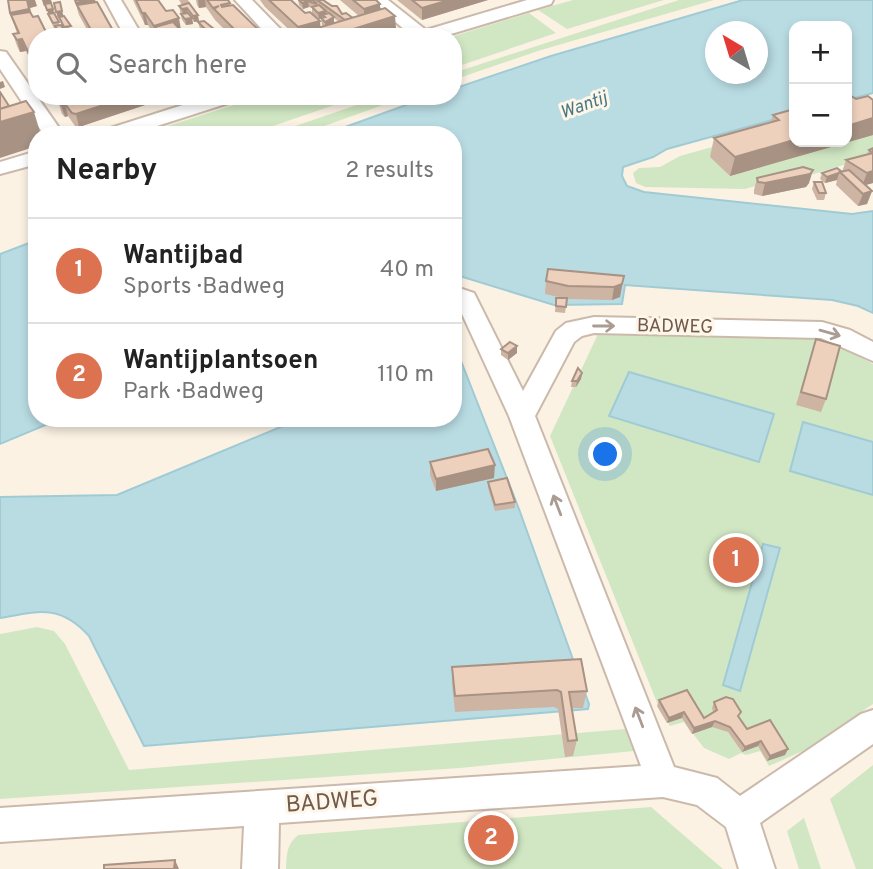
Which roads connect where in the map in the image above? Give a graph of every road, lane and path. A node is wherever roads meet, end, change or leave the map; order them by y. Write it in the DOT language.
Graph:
graph roads {
  1 [pos="113,0"];
  2 [pos="243,0"];
  3 [pos="379,0"];
  4 [pos="545,0"];
  5 [pos="521,3"];
  6 [pos="129,28"];
  7 [pos="270,28"];
  8 [pos="412,28"];
  9 [pos="449,28"];
  10 [pos="1,58"];
  11 [pos="28,97"];
  12 [pos="33,105"];
  13 [pos="183,105"];
  14 [pos="48,126"];
  15 [pos="130,126"];
  16 [pos="28,160"];
  17 [pos="0,168"];
  18 [pos="462,297"];
  19 [pos="873,353"];
  20 [pos="522,416"];
  21 [pos="873,725"];
  22 [pos="663,781"];
  23 [pos="262,808"];
  24 [pos="740,816"];
  25 [pos="0,825"];
  26 [pos="260,869"];
  27 [pos="757,869"];
  1 -- 6 [label="street"];
  2 -- 7 [label="street"];
  3 -- 8 [label="street"];
  4 -- 5 [label="street"];
  5 -- 9 [label="street"];
  10 -- 11 [label="street"];
  12 -- 14 [label="street"];
  13 -- 15 [label="street"];
  16 -- 17 [label="street"];
  18 -- 20 [label="street"];
  20 -- 19 [label="street, BADWEG, one-way"];
  22 -- 20 [label="street, one-way"];
  21 -- 24 [label="street"];
  22 -- 23 [label="street, BADWEG"];
  22 -- 24 [label="street, BADWEG"];
  23 -- 25 [label="street, BADWEG"];
  23 -- 26 [label="street"];
  24 -- 27 [label="street"];
}
